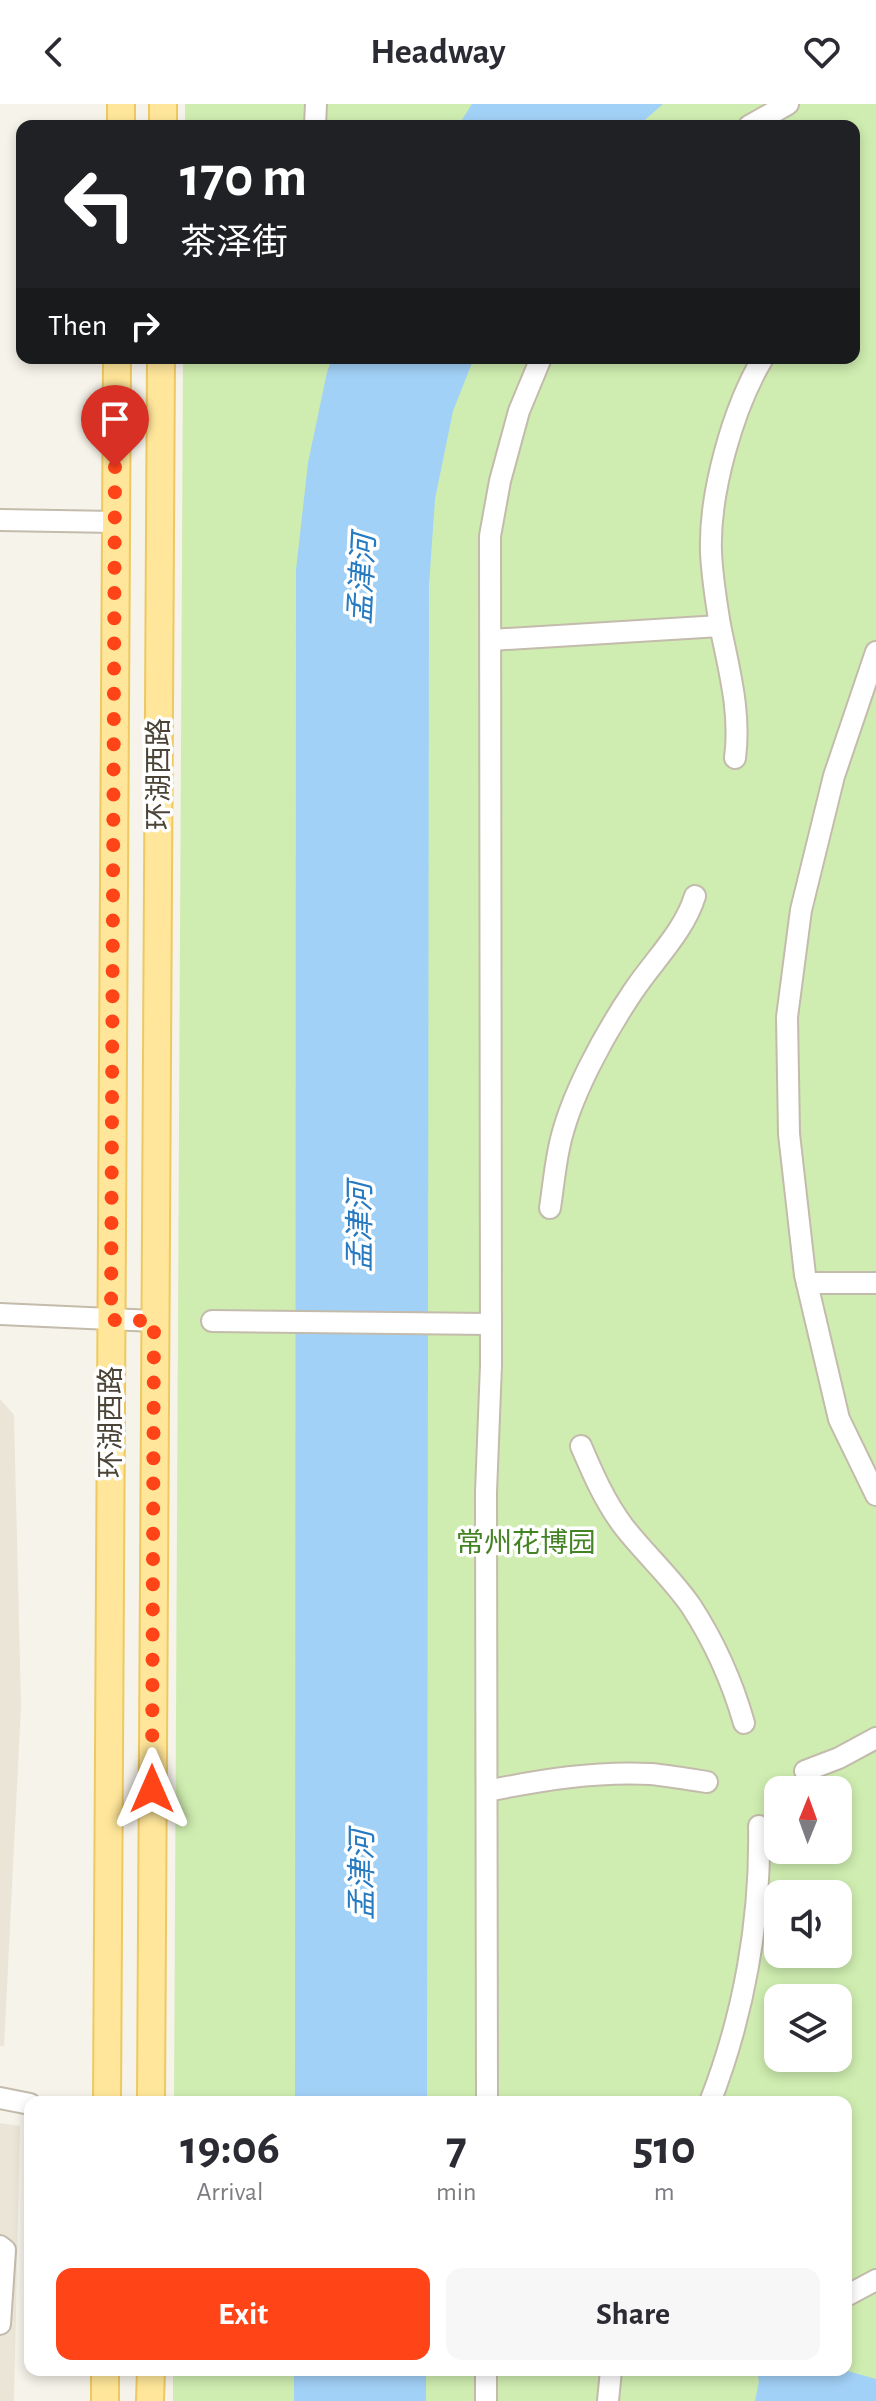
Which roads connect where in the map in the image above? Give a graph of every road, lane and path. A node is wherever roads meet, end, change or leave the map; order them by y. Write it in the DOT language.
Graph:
graph roads {
  1 [pos="788,104"];
  2 [pos="760,120"];
  3 [pos="117,364"];
  4 [pos="161,364"];
  5 [pos="539,364"];
  6 [pos="759,364"];
  7 [pos="0,520"];
  8 [pos="115,522"];
  9 [pos="720,626"];
  10 [pos="491,640"];
  11 [pos="876,652"];
  12 [pos="735,758"];
  13 [pos="695,896"];
  14 [pos="550,1208"];
  15 [pos="807,1283"];
  16 [pos="876,1283"];
  17 [pos="0,1314"];
  18 [pos="111,1320"];
  19 [pos="154,1321"];
  20 [pos="212,1321"];
  21 [pos="482,1323"];
  22 [pos="581,1446"];
  23 [pos="876,1495"];
  24 [pos="744,1723"];
  25 [pos="876,1738"];
  26 [pos="805,1771"];
  27 [pos="707,1782"];
  28 [pos="487,1791"];
  29 [pos="759,1826"];
  30 [pos="107,2096"];
  31 [pos="151,2096"];
  32 [pos="487,2096"];
  33 [pos="712,2096"];
  34 [pos="0,2098"];
  35 [pos="24,2103"];
  36 [pos="0,2246"];
  37 [pos="876,2280"];
  38 [pos="852,2293"];
  39 [pos="0,2324"];
  40 [pos="105,2376"];
  41 [pos="151,2376"];
  42 [pos="486,2376"];
  43 [pos="610,2376"];
  44 [pos="105,2401"];
  45 [pos="150,2401"];
  46 [pos="486,2401"];
  47 [pos="608,2401"];
  1 -- 2 [label="street"];
  3 -- 8 [label="main road, 环湖西路"];
  4 -- 19 [label="main road, 环湖西路"];
  5 -- 10 [label="street"];
  6 -- 9 [label="street"];
  7 -- 8 [label="street"];
  8 -- 18 [label="main road, 环湖西路"];
  9 -- 10 [label="street"];
  9 -- 12 [label="street"];
  10 -- 21 [label="street"];
  11 -- 15 [label="street"];
  13 -- 14 [label="street"];
  15 -- 16 [label="street"];
  15 -- 23 [label="street"];
  17 -- 18 [label="street"];
  18 -- 19 [label="street"];
  18 -- 30 [label="main road, 环湖西路"];
  19 -- 31 [label="main road, 环湖西路"];
  20 -- 21 [label="street"];
  21 -- 28 [label="street"];
  22 -- 24 [label="street"];
  25 -- 26 [label="street"];
  27 -- 28 [label="street"];
  28 -- 32 [label="street"];
  29 -- 33 [label="street"];
  34 -- 35 [label="street"];
  36 -- 39 [label="street"];
  37 -- 38 [label="street"];
  40 -- 44 [label="main road"];
  41 -- 45 [label="main road"];
  42 -- 46 [label="street"];
  43 -- 47 [label="street"];
}
